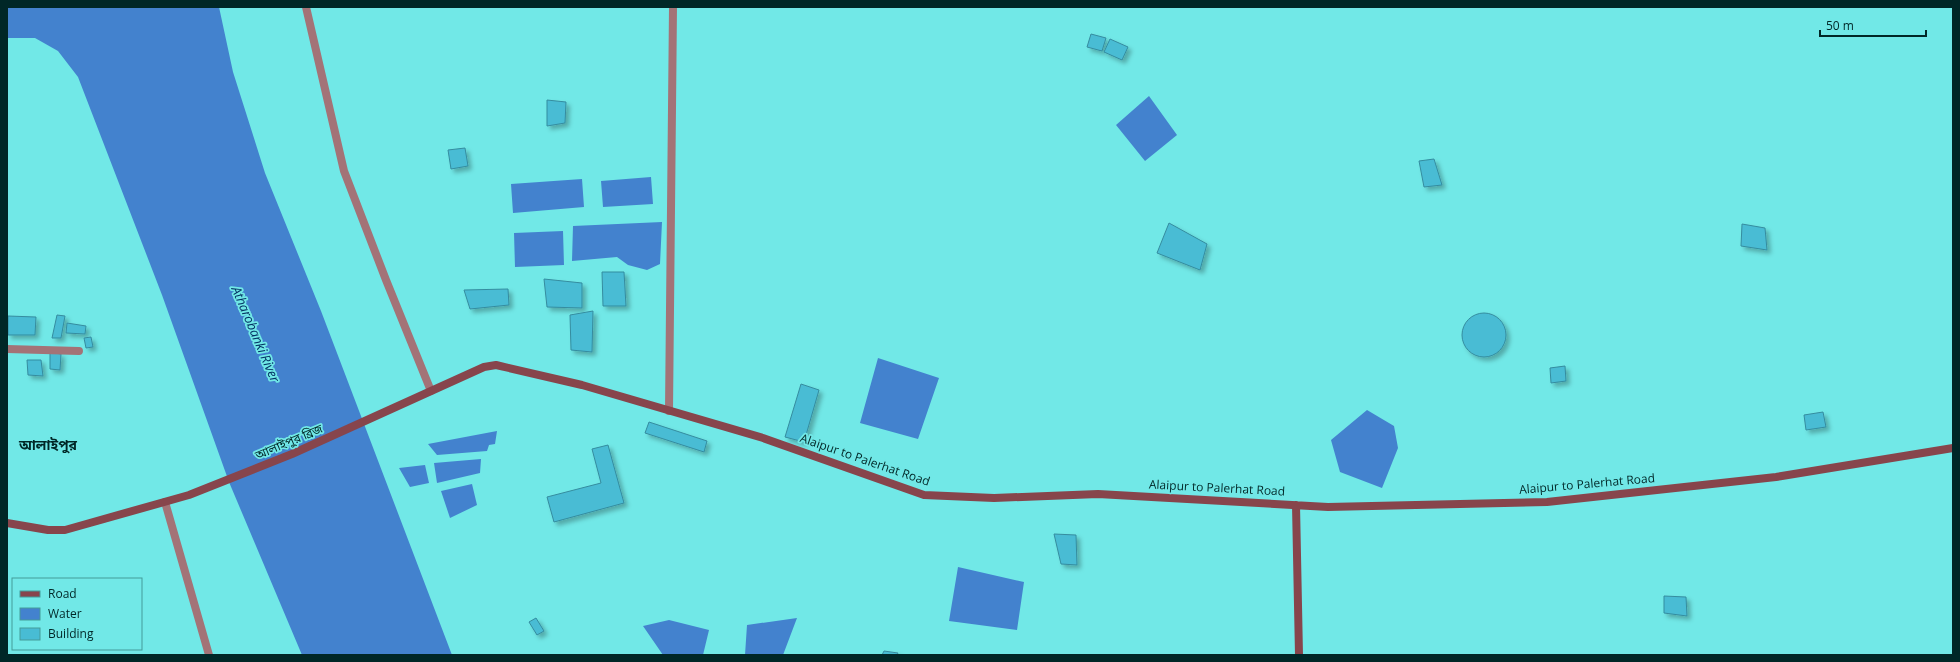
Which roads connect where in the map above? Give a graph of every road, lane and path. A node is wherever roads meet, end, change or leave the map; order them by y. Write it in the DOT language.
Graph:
graph roads {
  1 [pos="306,7"];
  2 [pos="673,7"];
  3 [pos="7,349"];
  4 [pos="78,351"];
  5 [pos="496,365"];
  6 [pos="431,391"];
  7 [pos="669,411"];
  8 [pos="1953,448"];
  9 [pos="165,502"];
  10 [pos="1296,505"];
  11 [pos="7,523"];
  12 [pos="209,655"];
  13 [pos="1299,655"];
  1 -- 6 [label="street"];
  2 -- 7 [label="street"];
  3 -- 4 [label="street"];
  5 -- 6 [label="main road, আলাইপুর ব্রিজ"];
  5 -- 7 [label="main road, Alaipur to Palerhat Road"];
  6 -- 9 [label="main road, আলাইপুর ব্রিজ"];
  7 -- 10 [label="main road, Alaipur to Palerhat Road"];
  8 -- 10 [label="main road, Alaipur to Palerhat Road"];
  9 -- 11 [label="main road, আলাইপুর ব্রিজ"];
  9 -- 12 [label="street"];
  10 -- 13 [label="main road"];
}
